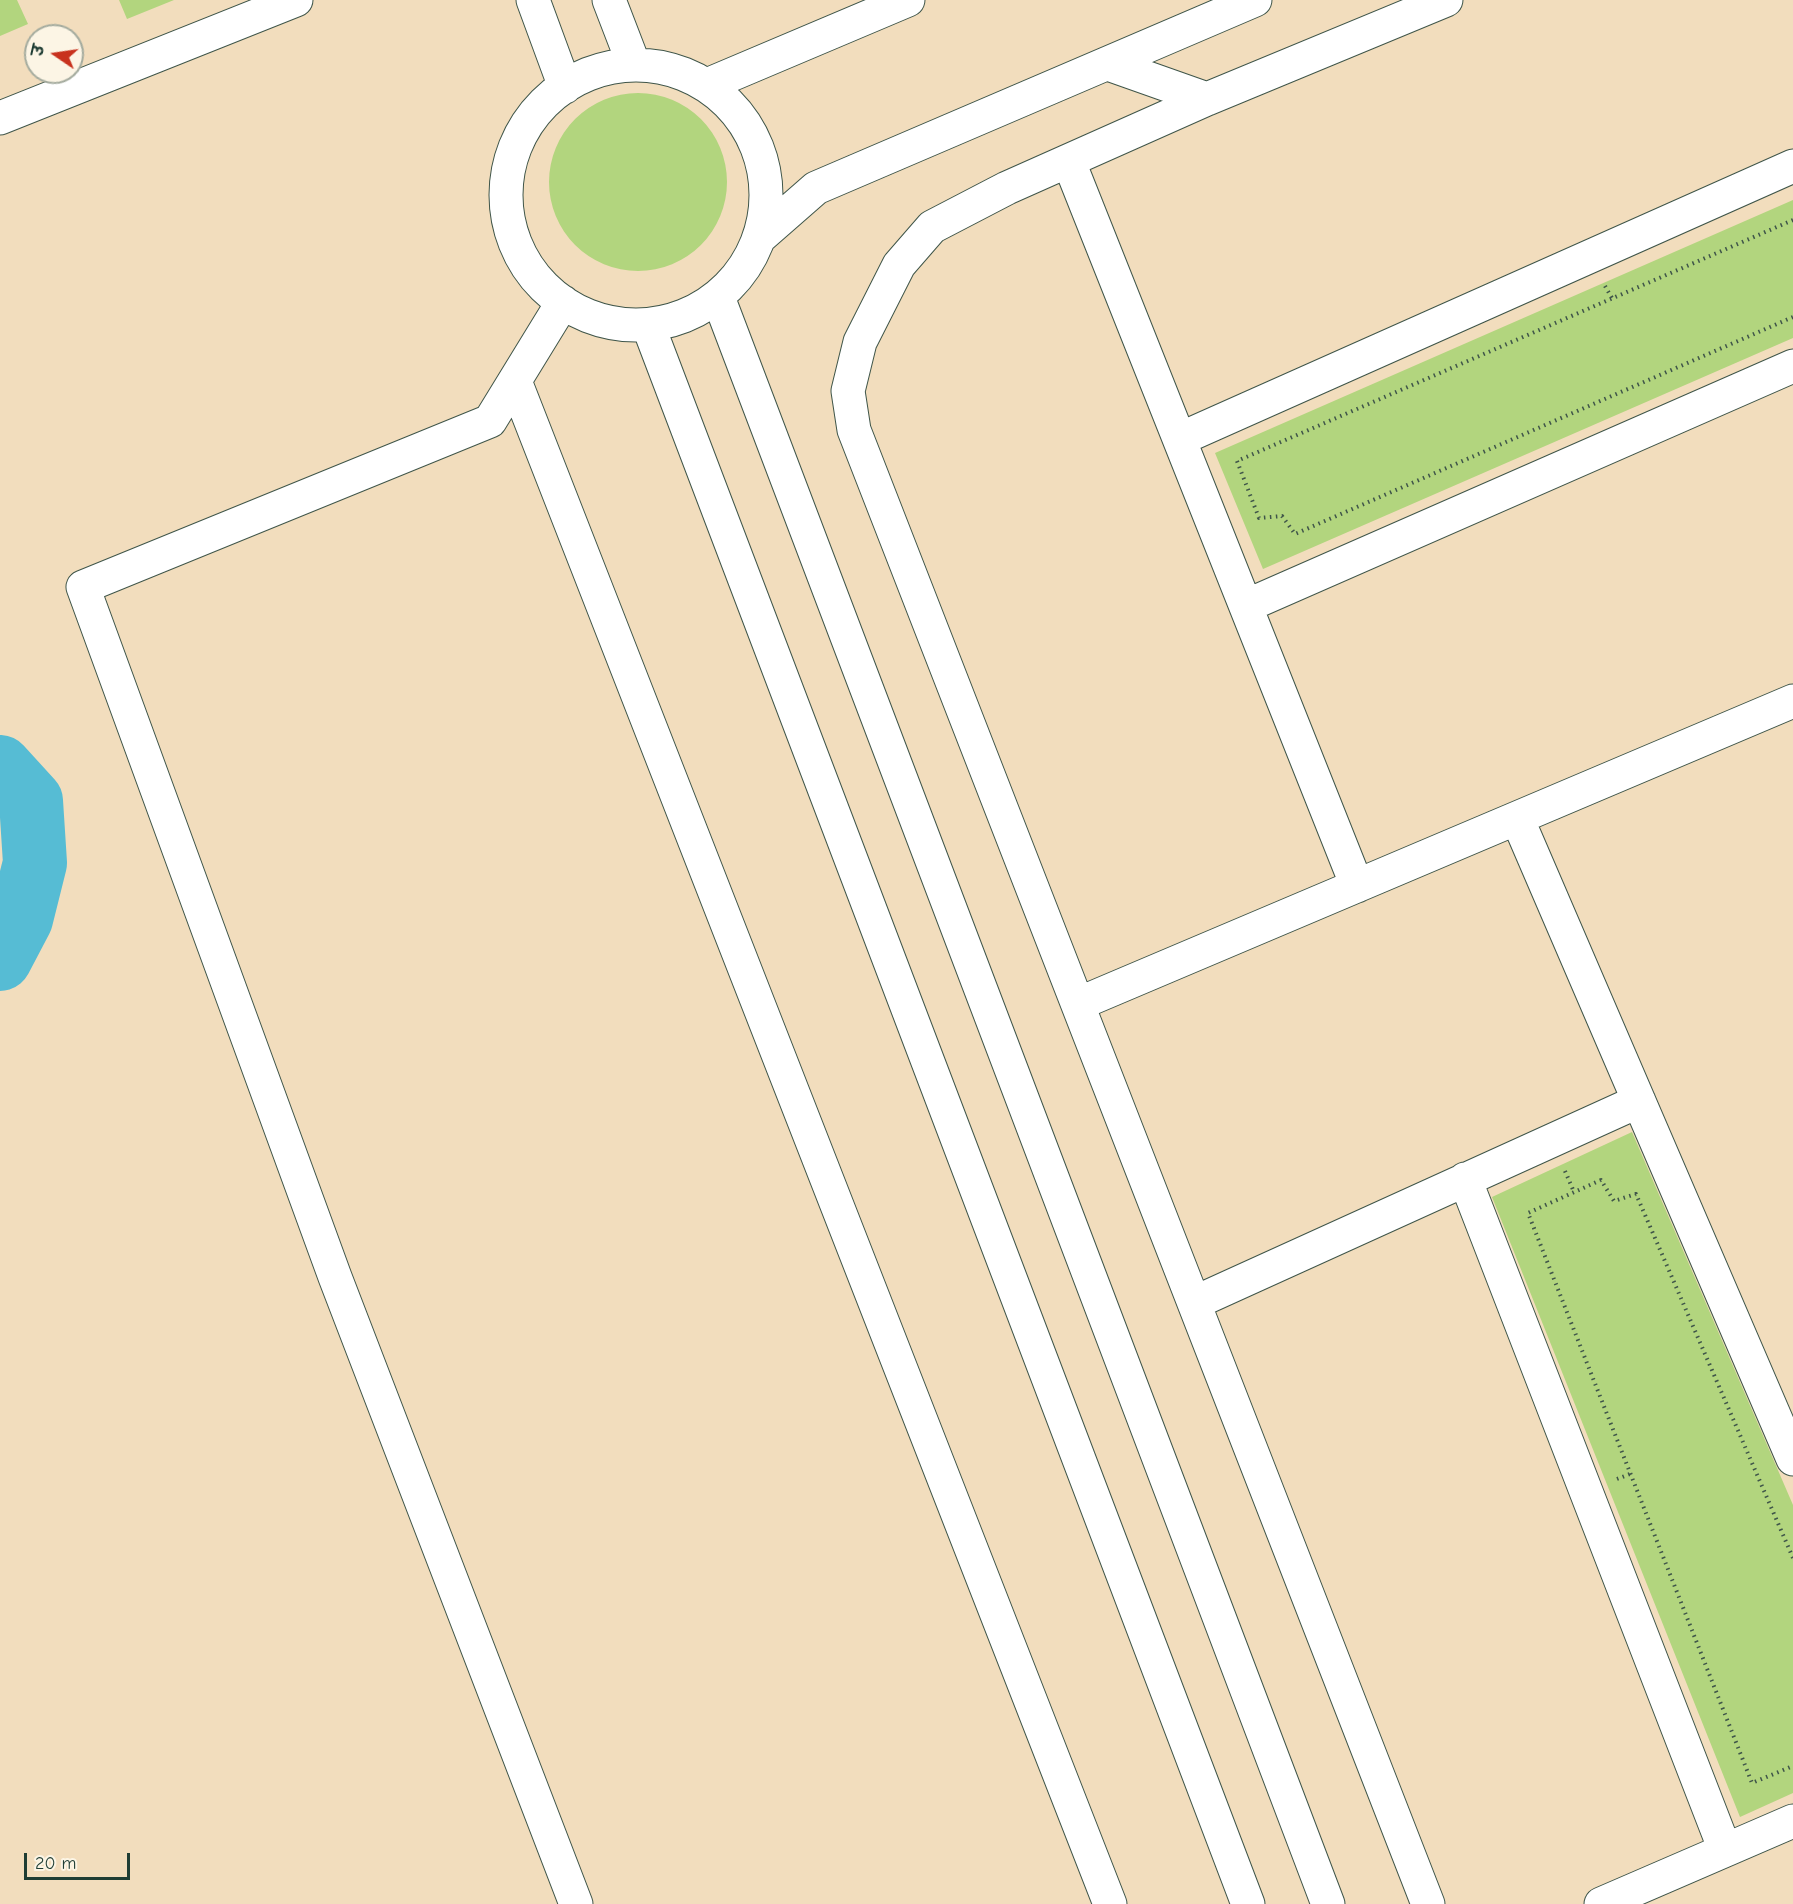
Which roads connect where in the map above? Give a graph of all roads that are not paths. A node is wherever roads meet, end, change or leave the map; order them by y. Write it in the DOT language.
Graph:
graph roads {
  1 [pos="296,0"];
  2 [pos="532,0"];
  3 [pos="609,0"];
  4 [pos="908,0"];
  5 [pos="1255,0"];
  6 [pos="1446,0"];
  7 [pos="1108,64"];
  8 [pos="634,65"];
  9 [pos="707,85"];
  10 [pos="565,87"];
  11 [pos="1207,99"];
  12 [pos="0,118"];
  13 [pos="1069,162"];
  14 [pos="1793,166"];
  15 [pos="760,237"];
  16 [pos="718,297"];
  17 [pos="563,302"];
  18 [pos="648,325"];
  19 [pos="1793,366"];
  20 [pos="515,381"];
  21 [pos="1180,439"];
  22 [pos="1246,606"];
  23 [pos="1792,705"];
  24 [pos="1517,818"];
  25 [pos="1357,885"];
  26 [pos="1078,1004"];
  27 [pos="1639,1101"];
  28 [pos="1465,1179"];
  29 [pos="1194,1303"];
  30 [pos="1793,1459"];
  31 [pos="1793,1821"];
  32 [pos="1725,1850"];
  33 [pos="576,1904"];
  34 [pos="1110,1904"];
  35 [pos="1248,1904"];
  36 [pos="1328,1904"];
  37 [pos="1428,1904"];
  38 [pos="1601,1904"];
  1 -- 12 [label="street"];
  2 -- 10 [label="street"];
  3 -- 8 [label="street"];
  4 -- 9 [label="street"];
  5 -- 7 [label="street"];
  6 -- 11 [label="street"];
  7 -- 11 [label="street"];
  7 -- 15 [label="street"];
  8 -- 9 [label="street"];
  8 -- 10 [label="street"];
  9 -- 15 [label="street"];
  10 -- 17 [label="street"];
  11 -- 13 [label="street"];
  13 -- 21 [label="street"];
  13 -- 26 [label="street"];
  14 -- 21 [label="street"];
  15 -- 16 [label="street"];
  16 -- 18 [label="street"];
  16 -- 36 [label="street"];
  17 -- 18 [label="street"];
  17 -- 20 [label="street"];
  18 -- 35 [label="street"];
  19 -- 22 [label="street"];
  20 -- 33 [label="street"];
  20 -- 34 [label="street"];
  21 -- 22 [label="street"];
  22 -- 25 [label="street"];
  23 -- 24 [label="street"];
  24 -- 25 [label="street"];
  24 -- 27 [label="street"];
  25 -- 26 [label="street"];
  26 -- 29 [label="street"];
  27 -- 28 [label="street"];
  27 -- 30 [label="street"];
  28 -- 29 [label="street"];
  28 -- 32 [label="street"];
  29 -- 37 [label="street"];
  31 -- 32 [label="street"];
  32 -- 38 [label="street"];
}
